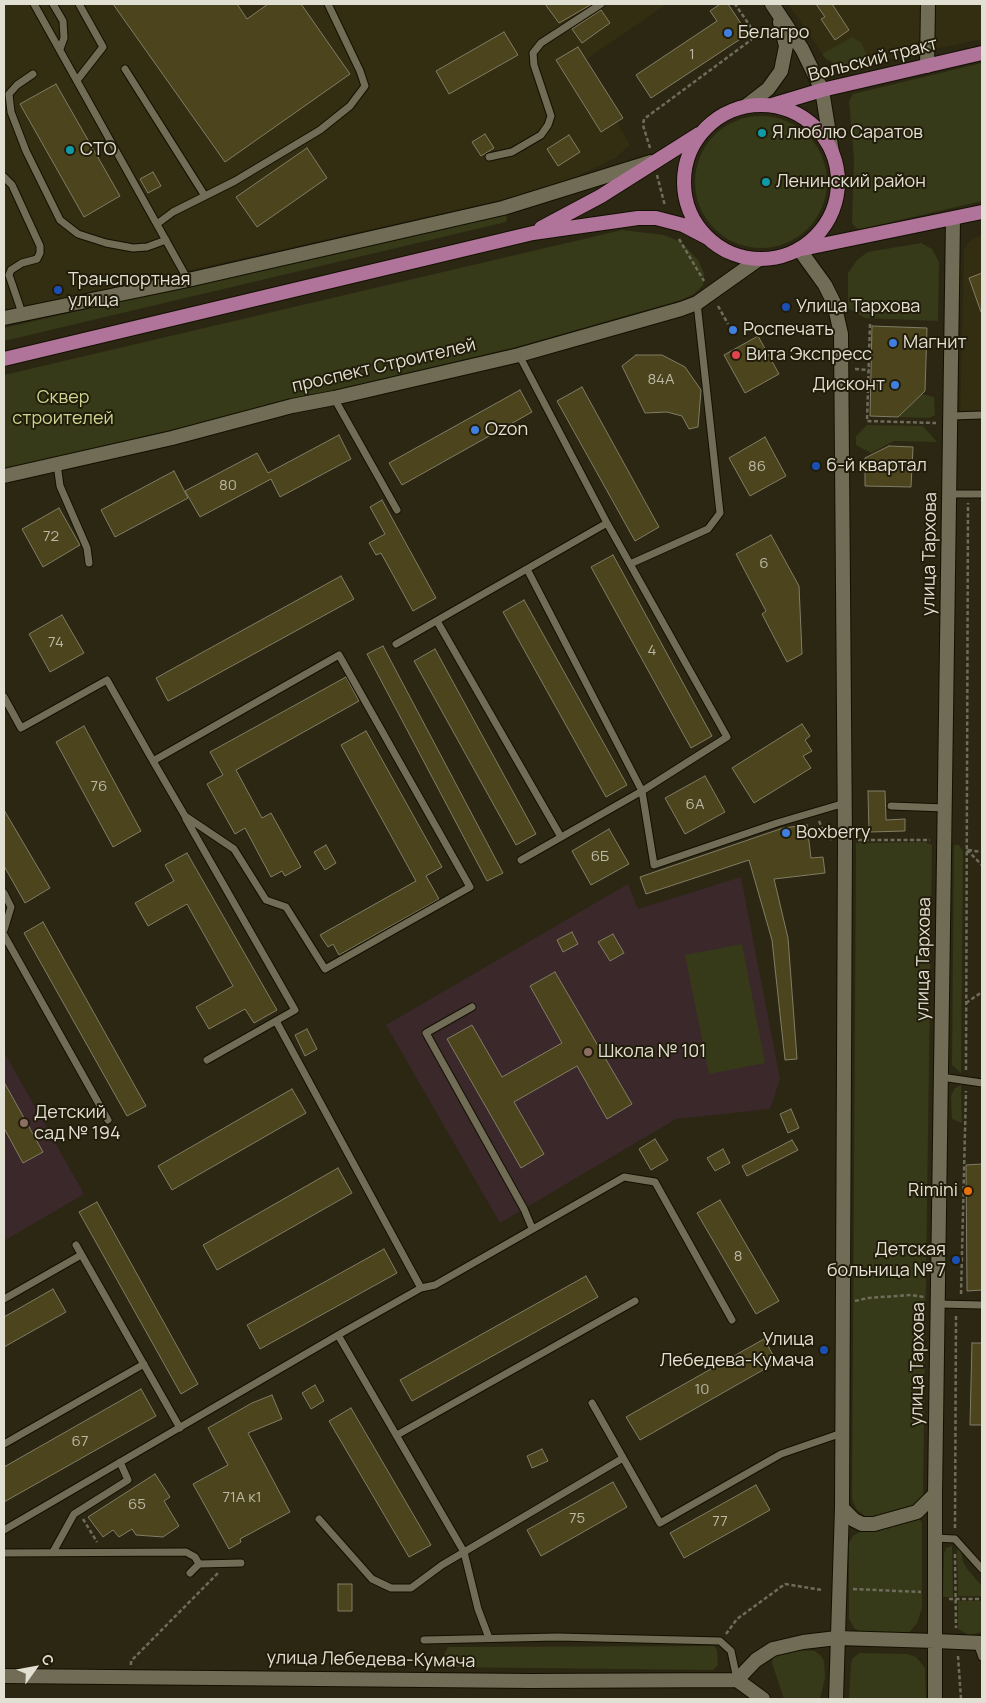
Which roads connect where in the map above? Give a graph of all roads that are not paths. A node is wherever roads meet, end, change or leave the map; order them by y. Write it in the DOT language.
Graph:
graph roads {
  1 [pos="34,4"];
  2 [pos="53,4"];
  3 [pos="79,4"];
  4 [pos="328,4"];
  5 [pos="602,4"];
  6 [pos="928,4"];
  7 [pos="774,8"];
  8 [pos="60,49"];
  9 [pos="982,53"];
  10 [pos="927,66"];
  11 [pos="125,69"];
  12 [pos="33,74"];
  13 [pos="78,79"];
  14 [pos="822,90"];
  15 [pos="772,105"];
  16 [pos="746,106"];
  17 [pos="701,133"];
  18 [pos="832,152"];
  19 [pos="488,157"];
  20 [pos="654,161"];
  21 [pos="4,177"];
  22 [pos="205,196"];
  23 [pos="982,212"];
  24 [pos="953,219"];
  25 [pos="157,224"];
  26 [pos="533,233"];
  27 [pos="708,238"];
  28 [pos="166,240"];
  29 [pos="799,249"];
  30 [pos="759,259"];
  31 [pos="188,280"];
  32 [pos="697,303"];
  33 [pos="22,314"];
  34 [pos="4,318"];
  35 [pos="519,355"];
  36 [pos="4,359"];
  37 [pos="334,398"];
  38 [pos="982,415"];
  39 [pos="951,416"];
  40 [pos="57,464"];
  41 [pos="4,476"];
  42 [pos="949,494"];
  43 [pos="982,494"];
  44 [pos="397,510"];
  45 [pos="606,523"];
  46 [pos="89,563"];
  47 [pos="630,564"];
  48 [pos="527,569"];
  49 [pos="438,621"];
  50 [pos="396,644"];
  51 [pos="4,697"];
  52 [pos="153,761"];
  53 [pos="642,791"];
  54 [pos="845,803"];
  55 [pos="891,806"];
  56 [pos="945,808"];
  57 [pos="185,816"];
  58 [pos="561,837"];
  59 [pos="522,860"];
  60 [pos="4,893"];
  61 [pos="4,930"];
  62 [pos="4,935"];
  63 [pos="472,1007"];
  64 [pos="276,1021"];
  65 [pos="206,1060"];
  66 [pos="941,1078"];
  67 [pos="982,1083"];
  68 [pos="108,1120"];
  69 [pos="532,1228"];
  70 [pos="76,1245"];
  71 [pos="81,1255"];
  72 [pos="420,1288"];
  73 [pos="4,1299"];
  74 [pos="635,1301"];
  75 [pos="933,1301"];
  76 [pos="982,1305"];
  77 [pos="732,1320"];
  78 [pos="338,1335"];
  79 [pos="144,1364"];
  80 [pos="592,1403"];
  81 [pos="180,1428"];
  82 [pos="842,1433"];
  83 [pos="397,1435"];
  84 [pos="4,1444"];
  85 [pos="623,1458"];
  86 [pos="120,1462"];
  87 [pos="935,1494"];
  88 [pos="842,1508"];
  89 [pos="319,1519"];
  90 [pos="4,1530"];
  91 [pos="935,1538"];
  92 [pos="4,1552"];
  93 [pos="53,1552"];
  94 [pos="464,1552"];
  95 [pos="241,1563"];
  96 [pos="199,1564"];
  97 [pos="982,1569"];
  98 [pos="190,1573"];
  99 [pos="489,1638"];
  100 [pos="837,1638"];
  101 [pos="424,1640"];
  102 [pos="935,1641"];
  103 [pos="979,1643"];
  104 [pos="982,1657"];
  105 [pos="4,1676"];
  106 [pos="737,1680"];
  107 [pos="763,1699"];
  108 [pos="836,1699"];
  109 [pos="935,1699"];
  1 -- 8 [label="lane"];
  2 -- 8 [label="lane"];
  3 -- 13 [label="lane"];
  4 -- 22 [label="lane"];
  5 -- 19 [label="lane"];
  6 -- 10 [label="main road"];
  7 -- 14 [label="main road"];
  7 -- 16 [label="main road"];
  8 -- 13 [label="lane"];
  9 -- 10 [label="main road, Вольский тракт"];
  10 -- 14 [label="main road, Вольский тракт"];
  11 -- 22 [label="lane"];
  12 -- 28 [label="lane"];
  13 -- 25 [label="lane"];
  14 -- 15 [label="main road, Вольский тракт"];
  14 -- 18 [label="main road"];
  15 -- 16 [label="main road"];
  15 -- 18 [label="main road"];
  16 -- 17 [label="main road"];
  17 -- 20 [label="main road"];
  17 -- 27 [label="main road"];
  18 -- 29 [label="main road"];
  20 -- 26 [label="main road"];
  20 -- 31 [label="main road"];
  21 -- 33 [label="lane"];
  22 -- 25 [label="lane"];
  23 -- 24 [label="main road"];
  24 -- 29 [label="main road"];
  24 -- 39 [label="main road, улица Тархова"];
  25 -- 28 [label="lane"];
  26 -- 27 [label="main road"];
  26 -- 36 [label="main road"];
  27 -- 30 [label="main road"];
  28 -- 31 [label="lane"];
  29 -- 30 [label="main road"];
  29 -- 54 [label="main road"];
  30 -- 32 [label="main road, проспект Строителей"];
  31 -- 33 [label="main road"];
  32 -- 35 [label="main road, проспект Строителей"];
  32 -- 47 [label="lane"];
  33 -- 34 [label="main road"];
  35 -- 37 [label="main road, проспект Строителей"];
  35 -- 45 [label="lane"];
  37 -- 40 [label="main road, проспект Строителей"];
  37 -- 44 [label="lane"];
  38 -- 39 [label="lane"];
  39 -- 42 [label="main road, улица Тархова"];
  40 -- 41 [label="main road, проспект Строителей"];
  40 -- 46 [label="lane"];
  42 -- 43 [label="lane"];
  42 -- 56 [label="main road, улица Тархова"];
  45 -- 47 [label="lane"];
  45 -- 48 [label="lane"];
  47 -- 53 [label="lane"];
  48 -- 49 [label="lane"];
  48 -- 53 [label="lane"];
  49 -- 50 [label="lane"];
  49 -- 58 [label="lane"];
  51 -- 52 [label="lane"];
  52 -- 57 [label="lane"];
  52 -- 57 [label="lane"];
  53 -- 54 [label="lane"];
  53 -- 58 [label="lane"];
  54 -- 82 [label="main road"];
  55 -- 56 [label="lane"];
  56 -- 66 [label="main road, улица Тархова"];
  57 -- 64 [label="lane"];
  58 -- 59 [label="lane"];
  60 -- 61 [label="lane"];
  62 -- 68 [label="lane"];
  63 -- 69 [label="lane"];
  64 -- 65 [label="lane"];
  64 -- 72 [label="lane"];
  66 -- 67 [label="lane"];
  66 -- 75 [label="main road, улица Тархова"];
  69 -- 72 [label="lane"];
  69 -- 77 [label="lane"];
  70 -- 71 [label="lane"];
  71 -- 73 [label="lane"];
  71 -- 79 [label="lane"];
  72 -- 78 [label="lane"];
  74 -- 83 [label="lane"];
  75 -- 76 [label="lane"];
  75 -- 87 [label="main road, улица Тархова"];
  78 -- 81 [label="lane"];
  78 -- 83 [label="lane"];
  79 -- 81 [label="lane"];
  79 -- 84 [label="lane"];
  80 -- 85 [label="lane"];
  81 -- 86 [label="lane"];
  82 -- 85 [label="lane"];
  82 -- 88 [label="main road"];
  83 -- 94 [label="lane"];
  85 -- 94 [label="lane"];
  86 -- 90 [label="lane"];
  86 -- 93 [label="lane"];
  87 -- 88 [label="main road"];
  87 -- 91 [label="main road, улица Тархова"];
  88 -- 100 [label="main road"];
  89 -- 94 [label="lane"];
  91 -- 97 [label="lane"];
  91 -- 102 [label="main road, улица Тархова"];
  92 -- 93 [label="lane"];
  93 -- 96 [label="lane"];
  94 -- 99 [label="lane"];
  95 -- 96 [label="lane"];
  96 -- 98 [label="lane"];
  99 -- 101 [label="lane"];
  99 -- 106 [label="lane"];
  100 -- 102 [label="main road"];
  100 -- 106 [label="main road"];
  100 -- 108 [label="main road"];
  102 -- 103 [label="main road"];
  102 -- 109 [label="main road, улица Тархова"];
  103 -- 104 [label="lane"];
  105 -- 106 [label="main road, улица Лебедева-Кумача"];
  106 -- 107 [label="main road"];
}
